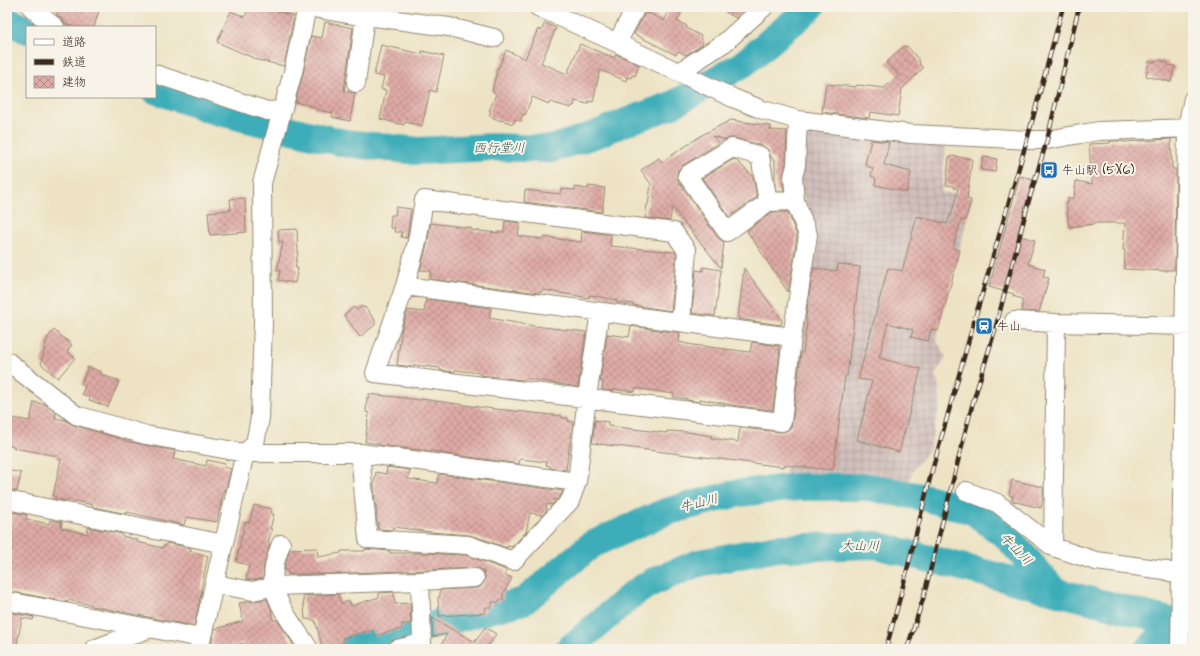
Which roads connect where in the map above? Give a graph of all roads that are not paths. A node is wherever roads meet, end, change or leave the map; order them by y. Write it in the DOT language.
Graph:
graph roads {
  1 [pos="32,7"];
  2 [pos="307,7"];
  3 [pos="538,7"];
  4 [pos="636,7"];
  5 [pos="764,7"];
  6 [pos="365,17"];
  7 [pos="54,26"];
  8 [pos="494,38"];
  9 [pos="617,43"];
  10 [pos="156,74"];
  11 [pos="682,74"];
  12 [pos="356,83"];
  13 [pos="1193,99"];
  14 [pos="282,112"];
  15 [pos="798,120"];
  16 [pos="1190,128"];
  17 [pos="768,202"];
  18 [pos="795,202"];
  19 [pos="406,286"];
  20 [pos="600,312"];
  21 [pos="1014,321"];
  22 [pos="680,322"];
  23 [pos="1056,323"];
  24 [pos="1188,326"];
  25 [pos="792,337"];
  26 [pos="7,361"];
  27 [pos="587,398"];
  28 [pos="246,453"];
  29 [pos="360,453"];
  30 [pos="577,482"];
  31 [pos="966,491"];
  32 [pos="7,500"];
  33 [pos="224,544"];
  34 [pos="281,544"];
  35 [pos="1053,547"];
  36 [pos="475,578"];
  37 [pos="420,580"];
  38 [pos="1185,580"];
  39 [pos="215,584"];
  40 [pos="274,586"];
  41 [pos="7,601"];
  42 [pos="149,629"];
  43 [pos="200,644"];
  44 [pos="422,645"];
  45 [pos="94,649"];
  46 [pos="309,649"];
  47 [pos="397,649"];
  48 [pos="1180,649"];
  1 -- 7 [label="street"];
  2 -- 6 [label="street"];
  2 -- 14 [label="street"];
  3 -- 9 [label="street"];
  4 -- 9 [label="street"];
  5 -- 11 [label="street"];
  6 -- 8 [label="street"];
  6 -- 12 [label="street"];
  9 -- 11 [label="street"];
  10 -- 14 [label="street"];
  11 -- 15 [label="street"];
  13 -- 16 [label="street"];
  14 -- 28 [label="street"];
  15 -- 16 [label="street"];
  15 -- 18 [label="street"];
  16 -- 24 [label="street"];
  17 -- 17 [label="street"];
  17 -- 18 [label="street"];
  18 -- 25 [label="street"];
  19 -- 20 [label="street"];
  19 -- 22 [label="street"];
  19 -- 27 [label="street"];
  20 -- 22 [label="street"];
  20 -- 27 [label="street"];
  21 -- 23 [label="street"];
  22 -- 25 [label="street"];
  23 -- 24 [label="street"];
  23 -- 35 [label="street"];
  24 -- 38 [label="street"];
  25 -- 27 [label="street"];
  26 -- 28 [label="street"];
  27 -- 30 [label="street"];
  28 -- 29 [label="street"];
  28 -- 33 [label="street"];
  29 -- 30 [label="street"];
  29 -- 30 [label="street"];
  31 -- 35 [label="street"];
  32 -- 33 [label="street"];
  33 -- 39 [label="street"];
  34 -- 40 [label="street"];
  35 -- 38 [label="street"];
  36 -- 37 [label="street"];
  37 -- 40 [label="street"];
  37 -- 44 [label="street"];
  38 -- 48 [label="street"];
  39 -- 40 [label="street"];
  39 -- 43 [label="street"];
  40 -- 46 [label="street"];
  41 -- 42 [label="street"];
  42 -- 43 [label="street"];
  42 -- 45 [label="street"];
  44 -- 47 [label="street"];
}
